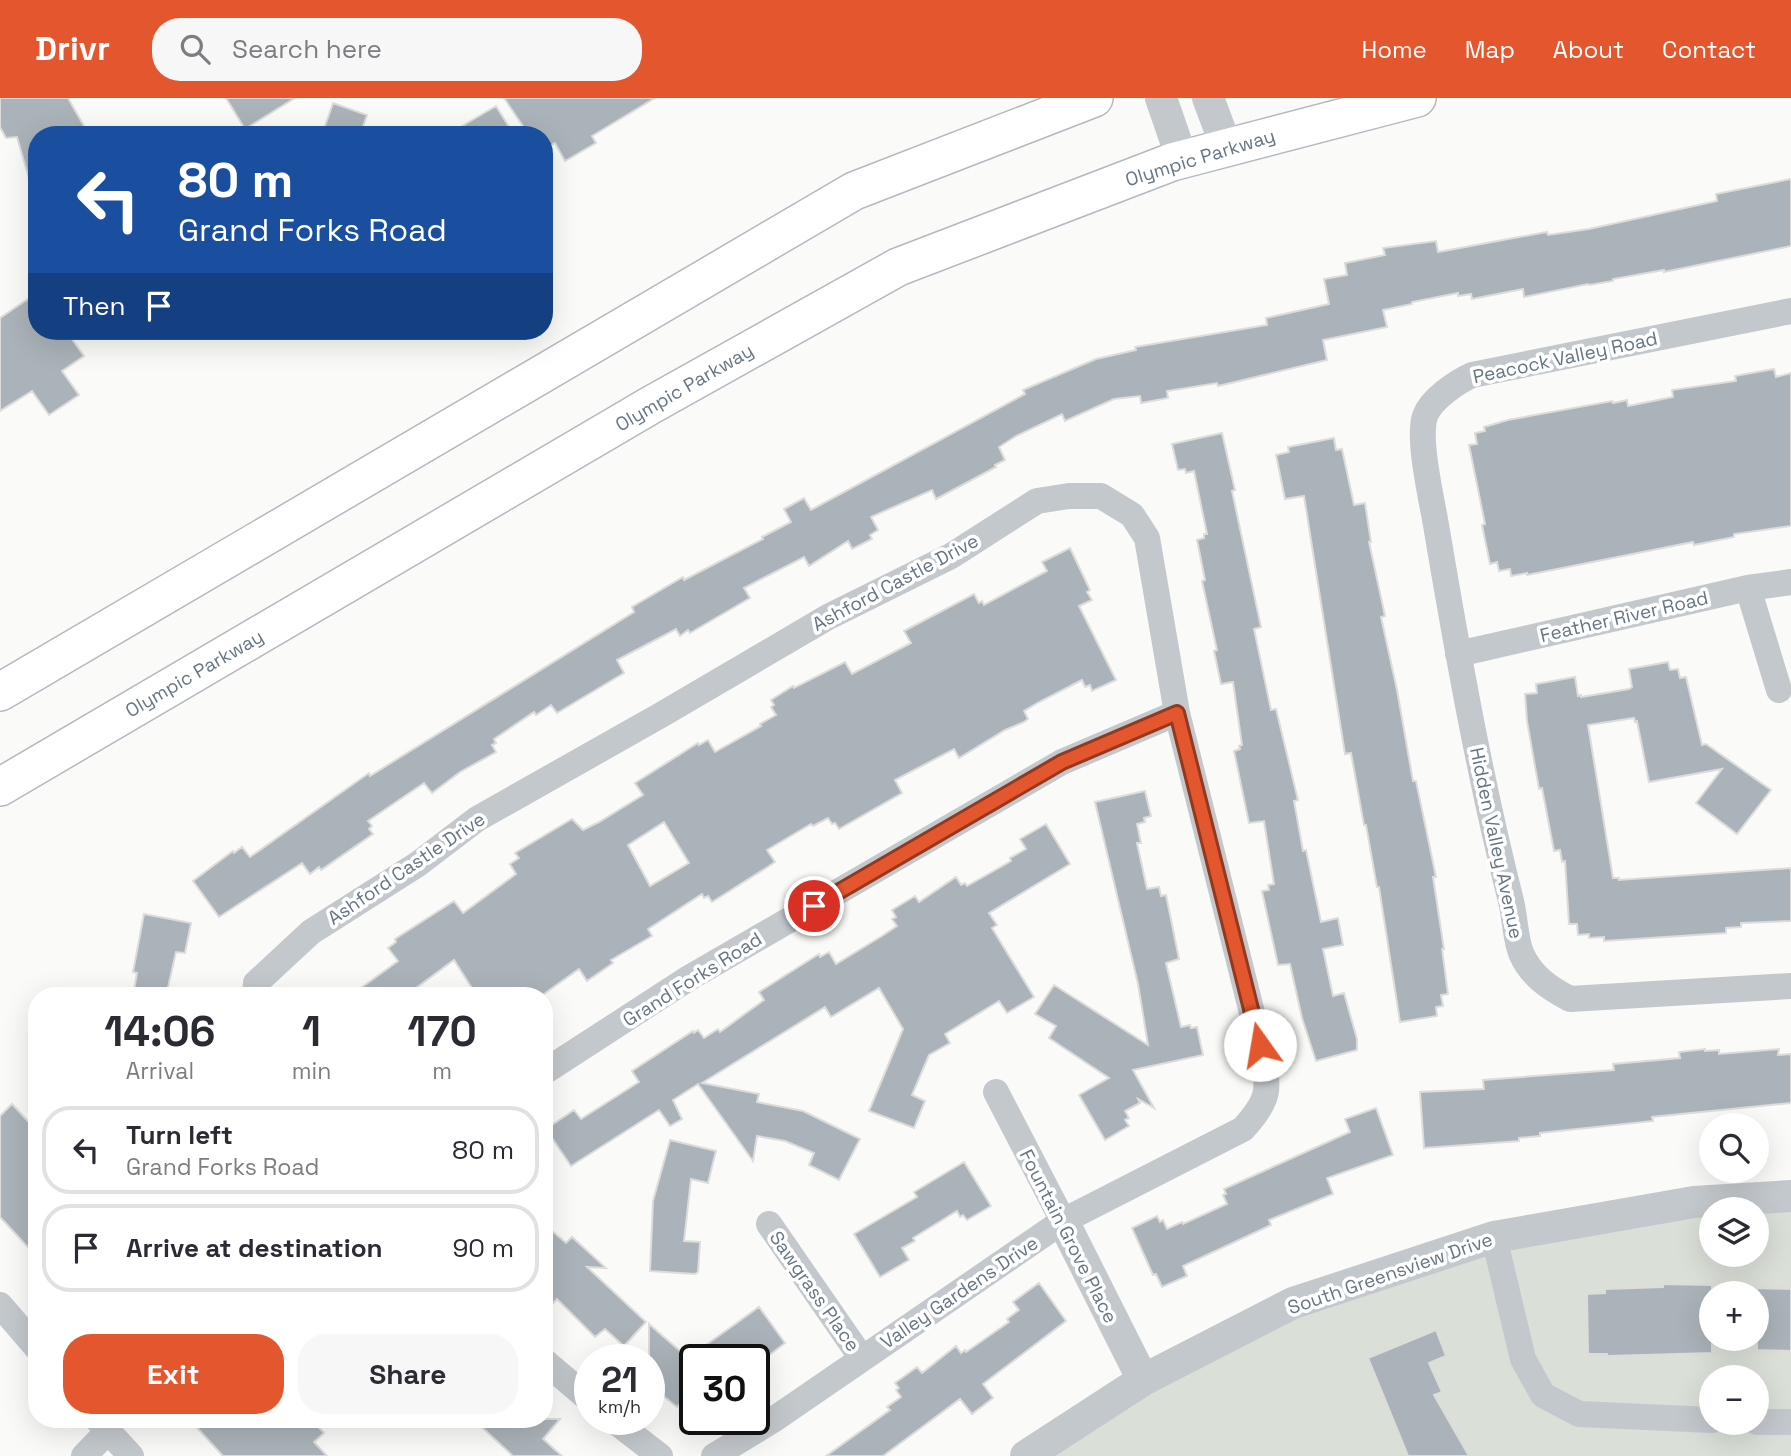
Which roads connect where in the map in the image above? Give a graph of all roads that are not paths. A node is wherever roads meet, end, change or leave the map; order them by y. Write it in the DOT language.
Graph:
graph roads {
  1 [pos="1094,98"];
  2 [pos="1161,98"];
  3 [pos="1208,98"];
  4 [pos="1417,98"];
  5 [pos="1226,146"];
  6 [pos="1182,159"];
  7 [pos="1791,311"];
  8 [pos="1791,582"];
  9 [pos="1748,588"];
  10 [pos="1458,654"];
  11 [pos="1779,690"];
  12 [pos="0,692"];
  13 [pos="1177,713"];
  14 [pos="0,787"];
  15 [pos="1791,986"];
  16 [pos="256,987"];
  17 [pos="1260,1045"];
  18 [pos="553,1066"];
  19 [pos="996,1092"];
  20 [pos="1791,1196"];
  21 [pos="1063,1221"];
  22 [pos="768,1224"];
  23 [pos="1494,1237"];
  24 [pos="0,1305"];
  25 [pos="28,1338"];
  26 [pos="861,1357"];
  27 [pos="553,1369"];
  28 [pos="1143,1380"];
  29 [pos="574,1386"];
  30 [pos="1699,1419"];
  31 [pos="1769,1422"];
  32 [pos="1791,1422"];
  33 [pos="100,1428"];
  34 [pos="105,1428"];
  35 [pos="633,1435"];
  36 [pos="84,1456"];
  37 [pos="131,1456"];
  38 [pos="660,1456"];
  39 [pos="714,1456"];
  40 [pos="1026,1456"];
  1 -- 12 [label="main road"];
  2 -- 6 [label="street"];
  3 -- 5 [label="street"];
  4 -- 5 [label="main road, Olympic Parkway"];
  5 -- 6 [label="main road, Olympic Parkway"];
  6 -- 14 [label="main road, Olympic Parkway"];
  7 -- 10 [label="street, Peacock Valley Road"];
  8 -- 9 [label="street, Feather River Road"];
  9 -- 10 [label="street, Feather River Road"];
  9 -- 11 [label="street"];
  10 -- 15 [label="street, Hidden Valley Avenue"];
  13 -- 16 [label="street, Ashford Castle Drive"];
  13 -- 17 [label="street, Ashford Castle Drive"];
  13 -- 18 [label="street, Grand Forks Road"];
  17 -- 21 [label="street, Valley Gardens Drive"];
  19 -- 21 [label="street, Fountain Grove Place"];
  20 -- 23 [label="street, South Greensview Drive"];
  21 -- 26 [label="street, Valley Gardens Drive"];
  21 -- 28 [label="street, Fountain Grove Place"];
  22 -- 26 [label="street, Sawgrass Place"];
  23 -- 28 [label="street, South Greensview Drive"];
  23 -- 30 [label="street"];
  24 -- 25 [label="street"];
  26 -- 39 [label="street, Valley Gardens Drive"];
  27 -- 29 [label="street"];
  28 -- 40 [label="street, South Greensview Drive"];
  31 -- 32 [label="street"];
  33 -- 36 [label="street"];
  34 -- 37 [label="street"];
  35 -- 38 [label="street"];
}
